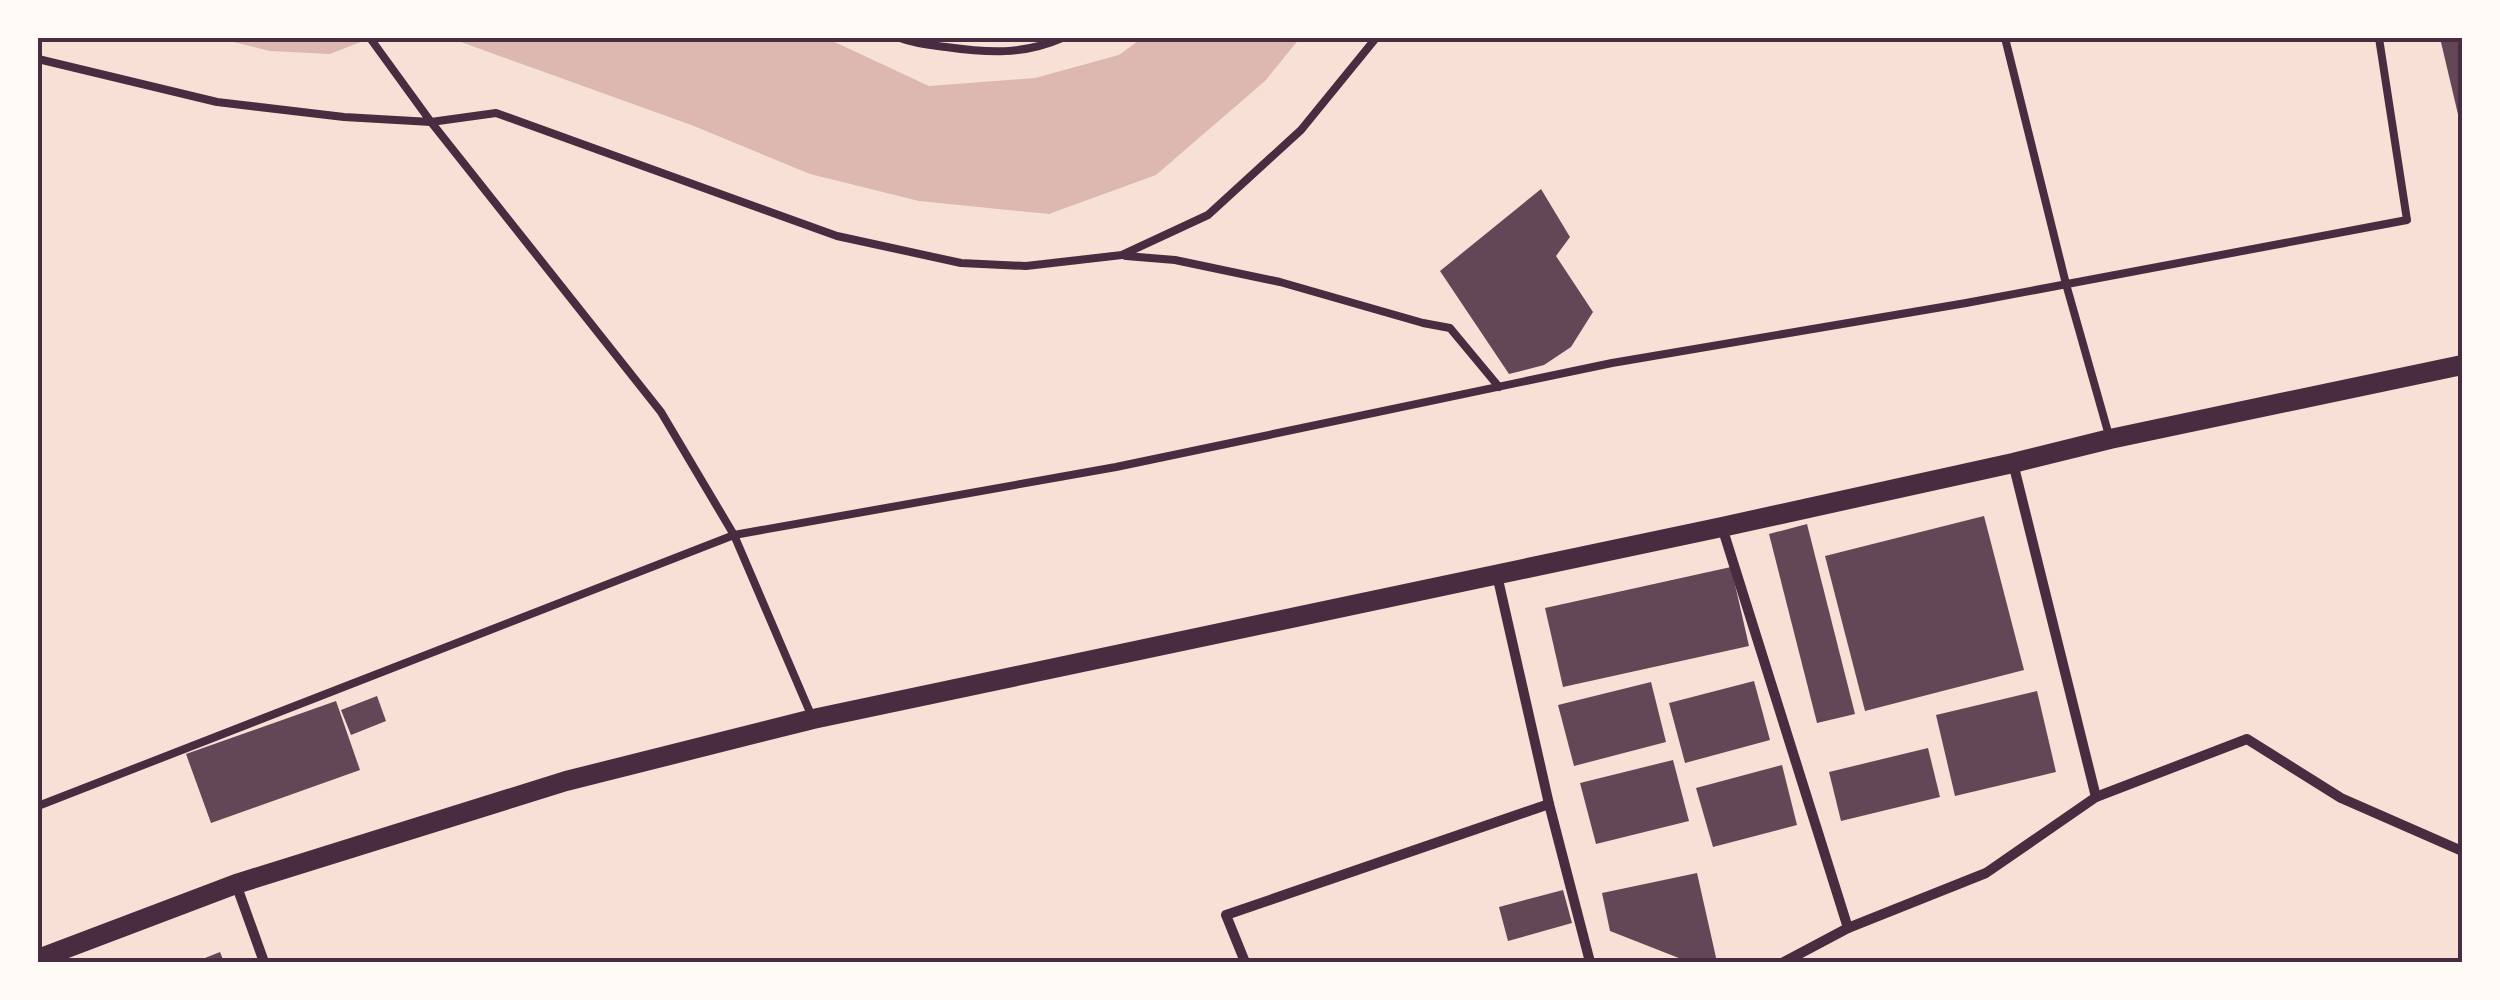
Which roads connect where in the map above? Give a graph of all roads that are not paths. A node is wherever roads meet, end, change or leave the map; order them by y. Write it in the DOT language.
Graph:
graph roads {
  1 [pos="370,38"];
  2 [pos="900,38"];
  3 [pos="1062,38"];
  4 [pos="1376,38"];
  5 [pos="2005,38"];
  6 [pos="2379,38"];
  7 [pos="38,59"];
  8 [pos="430,122"];
  9 [pos="1122,255"];
  10 [pos="2066,284"];
  11 [pos="2462,365"];
  12 [pos="1499,387"];
  13 [pos="2110,438"];
  14 [pos="2013,463"];
  15 [pos="1722,527"];
  16 [pos="734,535"];
  17 [pos="1497,575"];
  18 [pos="813,720"];
  19 [pos="2096,796"];
  20 [pos="1549,804"];
  21 [pos="38,806"];
  22 [pos="2462,851"];
  23 [pos="236,884"];
  24 [pos="1848,928"];
  25 [pos="38,960"];
  26 [pos="264,962"];
  27 [pos="1246,962"];
  28 [pos="1590,962"];
  29 [pos="1784,962"];
  1 -- 8 [label="lane"];
  2 -- 3 [label="lane"];
  4 -- 9 [label="lane"];
  5 -- 10 [label="lane"];
  6 -- 10 [label="lane"];
  7 -- 8 [label="lane"];
  8 -- 9 [label="lane"];
  8 -- 16 [label="lane"];
  9 -- 12 [label="lane"];
  10 -- 12 [label="lane"];
  10 -- 13 [label="lane"];
  11 -- 13 [label="main road"];
  12 -- 16 [label="lane"];
  13 -- 14 [label="main road"];
  14 -- 15 [label="main road"];
  14 -- 19 [label="street"];
  15 -- 17 [label="main road"];
  15 -- 24 [label="street"];
  16 -- 18 [label="lane"];
  16 -- 21 [label="lane"];
  17 -- 18 [label="main road"];
  17 -- 20 [label="street"];
  18 -- 23 [label="main road"];
  19 -- 22 [label="street"];
  19 -- 24 [label="street"];
  20 -- 27 [label="street"];
  20 -- 28 [label="street"];
  23 -- 25 [label="main road"];
  23 -- 26 [label="street"];
  24 -- 29 [label="street"];
}
